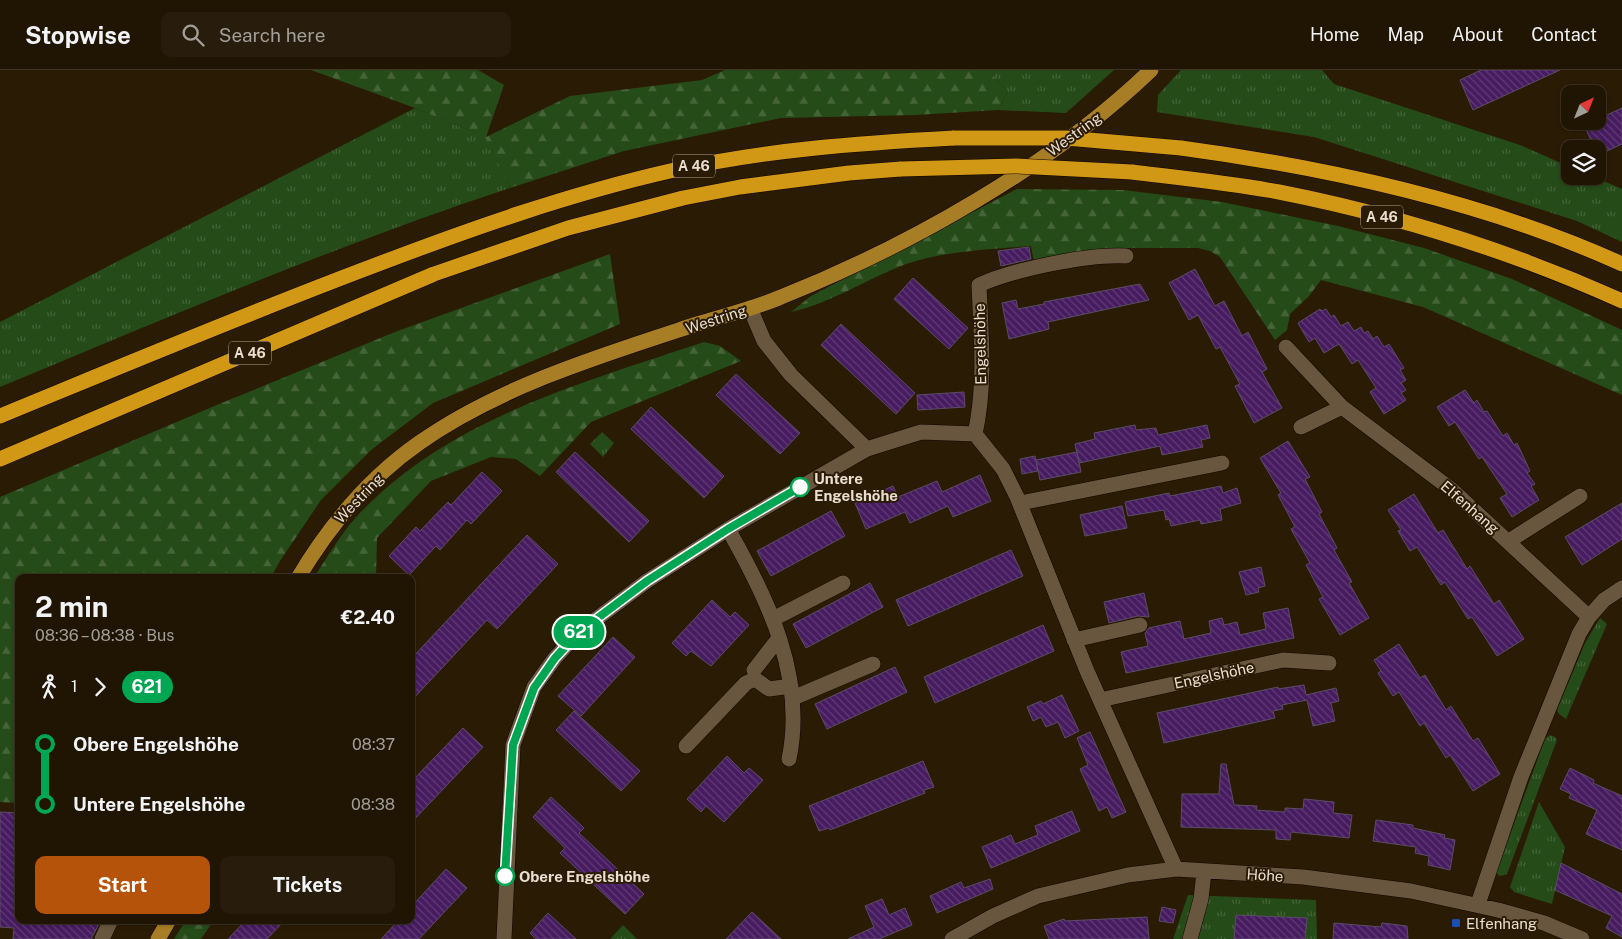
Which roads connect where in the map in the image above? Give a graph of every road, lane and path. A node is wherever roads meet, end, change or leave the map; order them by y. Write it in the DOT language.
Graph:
graph roads {
  1 [pos="1151,70"];
  2 [pos="1126,256"];
  3 [pos="1622,264"];
  4 [pos="1622,301"];
  5 [pos="750,308"];
  6 [pos="1286,347"];
  7 [pos="1342,407"];
  8 [pos="0,416"];
  9 [pos="1301,427"];
  10 [pos="975,434"];
  11 [pos="866,449"];
  12 [pos="0,459"];
  13 [pos="1222,463"];
  14 [pos="1580,496"];
  15 [pos="1020,504"];
  16 [pos="728,529"];
  17 [pos="1510,541"];
  18 [pos="301,574"];
  19 [pos="842,584"];
  20 [pos="1622,588"];
  21 [pos="1590,617"];
  22 [pos="773,619"];
  23 [pos="1140,624"];
  24 [pos="780,638"];
  25 [pos="1074,640"];
  26 [pos="1329,663"];
  27 [pos="873,664"];
  28 [pos="754,670"];
  29 [pos="792,692"];
  30 [pos="1100,700"];
  31 [pos="686,746"];
  32 [pos="789,759"];
  33 [pos="1176,869"];
  34 [pos="1204,872"];
  35 [pos="1478,904"];
  36 [pos="109,924"];
  37 [pos="167,924"];
  38 [pos="102,939"];
  39 [pos="158,939"];
  40 [pos="504,939"];
  41 [pos="952,939"];
  42 [pos="1190,939"];
  43 [pos="1582,939"];
  1 -- 5 [label="main road, Westring"];
  2 -- 10 [label="street, Engelshöhe"];
  3 -- 8 [label="highway, A 46, bridge"];
  4 -- 12 [label="highway, A 46, bridge"];
  5 -- 11 [label="street"];
  5 -- 18 [label="main road, Westring"];
  6 -- 7 [label="street, Elfenhang"];
  7 -- 9 [label="street"];
  7 -- 17 [label="street, Elfenhang"];
  10 -- 11 [label="street"];
  10 -- 15 [label="street"];
  11 -- 16 [label="street"];
  13 -- 15 [label="street"];
  14 -- 17 [label="street"];
  15 -- 25 [label="street"];
  16 -- 22 [label="street"];
  16 -- 40 [label="street"];
  17 -- 21 [label="street, Elfenhang"];
  19 -- 22 [label="street"];
  20 -- 21 [label="street"];
  21 -- 35 [label="street"];
  22 -- 24 [label="street"];
  23 -- 25 [label="street"];
  24 -- 28 [label="street"];
  24 -- 29 [label="street"];
  25 -- 30 [label="street"];
  26 -- 30 [label="street, Engelshöhe"];
  27 -- 29 [label="street"];
  29 -- 31 [label="street"];
  29 -- 32 [label="street"];
  30 -- 33 [label="street"];
  33 -- 34 [label="street, Höhe"];
  33 -- 41 [label="street, Höhe"];
  34 -- 35 [label="street, Höhe"];
  34 -- 42 [label="street"];
  35 -- 43 [label="street, Höhe"];
  36 -- 38 [label="street"];
  37 -- 39 [label="main road"];
}
